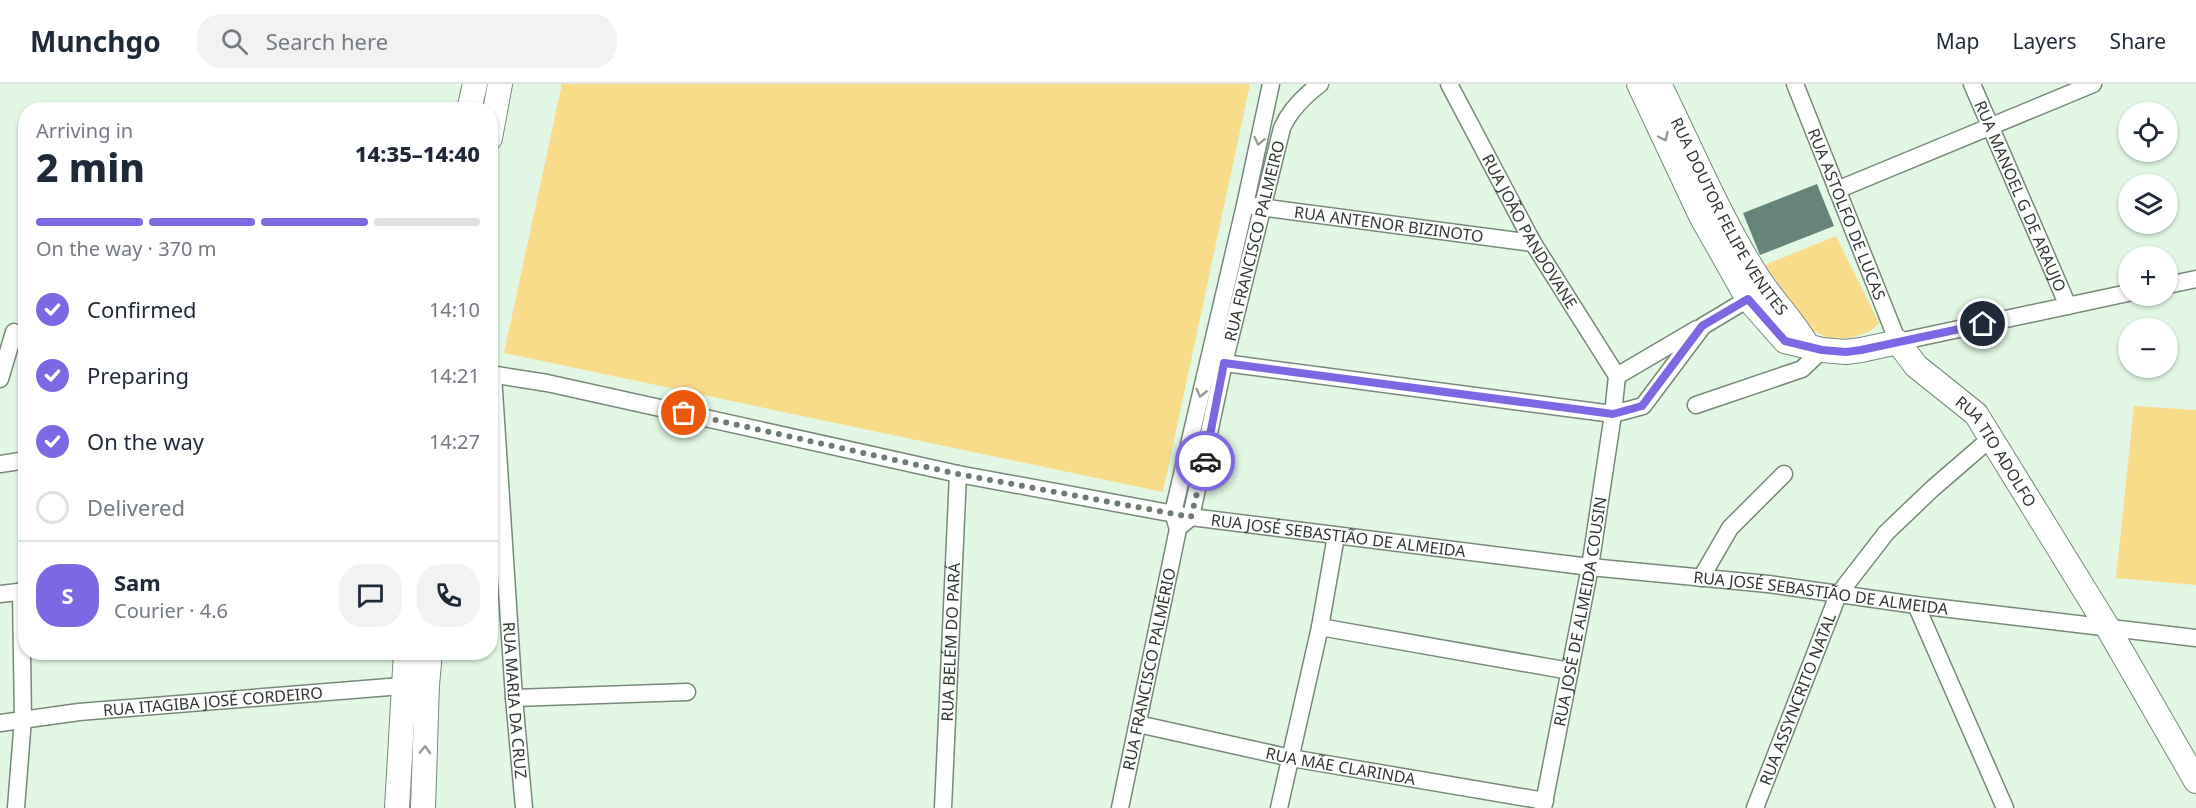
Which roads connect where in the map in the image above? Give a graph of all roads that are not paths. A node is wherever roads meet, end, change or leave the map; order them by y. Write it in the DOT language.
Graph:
graph roads {
  1 [pos="475,84"];
  2 [pos="501,84"];
  3 [pos="1271,84"];
  4 [pos="1320,84"];
  5 [pos="1449,84"];
  6 [pos="1639,84"];
  7 [pos="1659,84"];
  8 [pos="1795,84"];
  9 [pos="1972,84"];
  10 [pos="2093,84"];
  11 [pos="471,102"];
  12 [pos="497,102"];
  13 [pos="1265,110"];
  14 [pos="1287,117"];
  15 [pos="1990,125"];
  16 [pos="1837,189"];
  17 [pos="1253,207"];
  18 [pos="1533,243"];
  19 [pos="2196,279"];
  20 [pos="2178,283"];
  21 [pos="2118,295"];
  22 [pos="1748,299"];
  23 [pos="2068,306"];
  24 [pos="1702,326"];
  25 [pos="13,332"];
  26 [pos="1898,342"];
  27 [pos="1815,347"];
  28 [pos="1217,362"];
  29 [pos="498,376"];
  30 [pos="1617,376"];
  31 [pos="0,379"];
  32 [pos="1696,405"];
  33 [pos="1613,414"];
  34 [pos="1991,438"];
  35 [pos="18,461"];
  36 [pos="498,463"];
  37 [pos="0,464"];
  38 [pos="958,474"];
  39 [pos="1784,474"];
  40 [pos="1191,517"];
  41 [pos="1176,521"];
  42 [pos="1336,536"];
  43 [pos="1590,567"];
  44 [pos="1701,578"];
  45 [pos="18,592"];
  46 [pos="0,594"];
  47 [pos="1838,595"];
  48 [pos="1916,605"];
  49 [pos="1320,627"];
  50 [pos="2108,628"];
  51 [pos="2196,638"];
  52 [pos="23,660"];
  53 [pos="405,660"];
  54 [pos="429,660"];
  55 [pos="1570,671"];
  56 [pos="427,685"];
  57 [pos="403,686"];
  58 [pos="687,692"];
  59 [pos="514,698"];
  60 [pos="23,719"];
  61 [pos="0,723"];
  62 [pos="1138,724"];
  63 [pos="1291,758"];
  64 [pos="2196,781"];
  65 [pos="1544,805"];
  66 [pos="16,808"];
  67 [pos="397,808"];
  68 [pos="423,808"];
  69 [pos="524,808"];
  70 [pos="943,808"];
  71 [pos="1120,808"];
  72 [pos="1279,808"];
  73 [pos="1755,808"];
  74 [pos="2005,808"];
  1 -- 11 [label="street"];
  2 -- 12 [label="street"];
  3 -- 13 [label="street, RUA FRANCISCO PALMEIRO"];
  4 -- 14 [label="street, RUA FRANCISCO PALMEIRO"];
  5 -- 18 [label="street, RUA JOÃO PANDOVANE"];
  6 -- 22 [label="street, RUA DOUTOR FELIPE VENITES, one-way"];
  7 -- 27 [label="street, RUA DOUTOR FELIPE VENITES"];
  8 -- 16 [label="street, RUA ASTOLFO DE LUCAS"];
  9 -- 15 [label="street, RUA MANOEL G DE ARAUJO"];
  10 -- 15 [label="street"];
  13 -- 14 [label="street"];
  13 -- 17 [label="street, RUA FRANCISCO PALMEIRO, one-way"];
  14 -- 17 [label="street, RUA FRANCISCO PALMEIRO"];
  15 -- 16 [label="street"];
  15 -- 23 [label="street, RUA MANOEL G DE ARAUJO"];
  16 -- 26 [label="street, RUA ASTOLFO DE LUCAS"];
  17 -- 18 [label="street, RUA ANTENOR BIZINOTO"];
  17 -- 28 [label="street, RUA FRANCISCO PALMEIRO"];
  18 -- 30 [label="street, RUA JOÃO PANDOVANE"];
  19 -- 20 [label="street"];
  21 -- 23 [label="street"];
  22 -- 24 [label="street"];
  22 -- 27 [label="street, RUA DOUTOR FELIPE VENITES"];
  23 -- 26 [label="street"];
  24 -- 30 [label="street"];
  24 -- 33 [label="street"];
  25 -- 31 [label="street"];
  26 -- 27 [label="street, RUA DOUTOR FELIPE VENITES"];
  26 -- 34 [label="street, RUA TIO ADOLFO"];
  27 -- 32 [label="street"];
  28 -- 33 [label="street"];
  28 -- 40 [label="street, RUA FRANCISCO PALMEIRO"];
  28 -- 41 [label="street, RUA FRANCISCO PALMEIRO, one-way"];
  29 -- 38 [label="street, RUA JOSÉ SEBASTIÃO DE ALMEIDA"];
  30 -- 33 [label="street, RUA JOSÉ DE ALMEIDA COUSIN"];
  33 -- 43 [label="street, RUA JOSÉ DE ALMEIDA COUSIN"];
  34 -- 47 [label="street, RUA ASSYNCRITO NATAL"];
  34 -- 50 [label="street, RUA TIO ADOLFO"];
  35 -- 37 [label="street"];
  36 -- 59 [label="street, RUA MARIA DA CRUZ"];
  38 -- 41 [label="street, RUA JOSÉ SEBASTIÃO DE ALMEIDA"];
  38 -- 70 [label="street, RUA BELÉM DO PARÁ"];
  39 -- 44 [label="street"];
  40 -- 41 [label="street, RUA JOSÉ SEBASTIÃO DE ALMEIDA"];
  40 -- 42 [label="street, RUA JOSÉ SEBASTIÃO DE ALMEIDA"];
  41 -- 62 [label="street, RUA FRANCISCO PALMÉRIO"];
  42 -- 43 [label="street, RUA JOSÉ SEBASTIÃO DE ALMEIDA"];
  42 -- 49 [label="street"];
  43 -- 44 [label="street, RUA JOSÉ SEBASTIÃO DE ALMEIDA"];
  43 -- 55 [label="street, RUA JOSÉ DE ALMEIDA COUSIN"];
  44 -- 47 [label="street, RUA JOSÉ SEBASTIÃO DE ALMEIDA"];
  45 -- 46 [label="street"];
  47 -- 48 [label="street, RUA JOSÉ SEBASTIÃO DE ALMEIDA"];
  47 -- 73 [label="street, RUA ASSYNCRITO NATAL"];
  48 -- 50 [label="street, RUA JOSÉ SEBASTIÃO DE ALMEIDA"];
  48 -- 74 [label="street"];
  49 -- 55 [label="street"];
  49 -- 63 [label="street"];
  50 -- 51 [label="street, RUA JOSÉ SEBASTIÃO DE ALMEIDA"];
  50 -- 64 [label="street, RUA TIO ADOLFO"];
  52 -- 60 [label="street"];
  53 -- 57 [label="street"];
  54 -- 56 [label="street"];
  55 -- 65 [label="street, RUA JOSÉ DE ALMEIDA COUSIN"];
  56 -- 57 [label="street, RUA ITAGIBA JOSÉ CORDEIRO"];
  68 -- 56 [label="street, one-way"];
  57 -- 60 [label="street, RUA ITAGIBA JOSÉ CORDEIRO"];
  57 -- 67 [label="street"];
  58 -- 59 [label="street"];
  59 -- 69 [label="street, RUA MARIA DA CRUZ"];
  60 -- 61 [label="street, RUA ITAGIBA JOSÉ CORDEIRO"];
  60 -- 66 [label="street"];
  62 -- 63 [label="street, RUA MÃE CLARINDA"];
  62 -- 71 [label="street, RUA FRANCISCO PALMÉRIO"];
  63 -- 65 [label="street, RUA MÃE CLARINDA"];
  63 -- 72 [label="street"];
}
